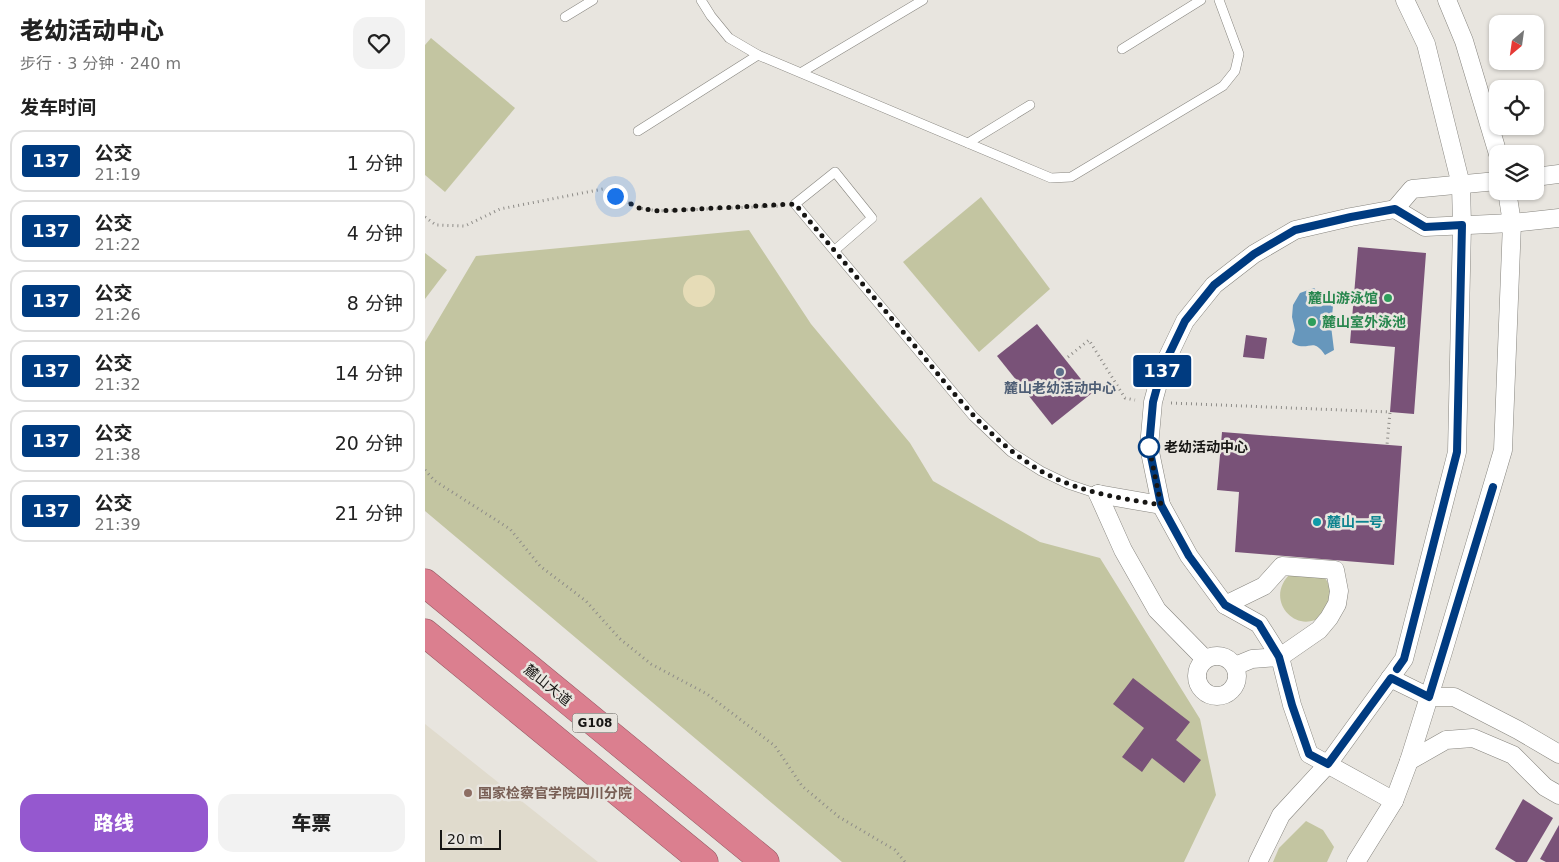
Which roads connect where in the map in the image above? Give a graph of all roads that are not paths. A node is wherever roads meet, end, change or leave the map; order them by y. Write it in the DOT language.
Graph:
graph roads {
  1 [pos="593,0"];
  2 [pos="701,0"];
  3 [pos="923,0"];
  4 [pos="1201,0"];
  5 [pos="1219,0"];
  6 [pos="1405,0"];
  7 [pos="1447,0"];
  8 [pos="565,17"];
  9 [pos="1122,49"];
  10 [pos="758,55"];
  11 [pos="802,72"];
  12 [pos="1030,105"];
  13 [pos="638,131"];
  14 [pos="968,143"];
  15 [pos="1494,145"];
  16 [pos="1559,174"];
  17 [pos="1544,176"];
  18 [pos="1489,182"];
  19 [pos="1461,184"];
  20 [pos="1508,200"];
  21 [pos="1395,209"];
  22 [pos="1559,218"];
  23 [pos="1512,223"];
  24 [pos="1462,225"];
  25 [pos="835,250"];
  26 [pos="1098,494"];
  27 [pos="1161,505"];
  28 [pos="425,584"];
  29 [pos="1225,605"];
  30 [pos="425,633"];
  31 [pos="1279,657"];
  32 [pos="1205,659"];
  33 [pos="1235,666"];
  34 [pos="1391,678"];
  35 [pos="1429,697"];
  36 [pos="1559,754"];
  37 [pos="1409,761"];
  38 [pos="1328,764"];
  39 [pos="1559,795"];
  40 [pos="1394,801"];
  41 [pos="704,862"];
  42 [pos="765,862"];
  43 [pos="1258,862"];
  44 [pos="1356,862"];
  1 -- 8 [label="lane"];
  2 -- 10 [label="lane"];
  3 -- 11 [label="lane"];
  4 -- 9 [label="lane"];
  5 -- 14 [label="lane"];
  6 -- 19 [label="street"];
  7 -- 15 [label="street"];
  10 -- 11 [label="lane"];
  10 -- 13 [label="lane"];
  11 -- 14 [label="lane"];
  12 -- 14 [label="lane"];
  16 -- 17 [label="street"];
  18 -- 19 [label="street"];
  19 -- 21 [label="street"];
  19 -- 24 [label="street"];
  20 -- 23 [label="street"];
  21 -- 24 [label="street"];
  21 -- 27 [label="street"];
  22 -- 23 [label="street"];
  23 -- 24 [label="street"];
  23 -- 35 [label="street"];
  24 -- 34 [label="street"];
  25 -- 25 [label="lane"];
  25 -- 26 [label="lane"];
  26 -- 27 [label="street"];
  26 -- 32 [label="street"];
  27 -- 29 [label="street"];
  28 -- 42 [label="highway, 麓山大道 / G108"];
  29 -- 31 [label="street"];
  29 -- 31 [label="street"];
  30 -- 41 [label="highway, G108"];
  31 -- 33 [label="street"];
  31 -- 38 [label="street"];
  32 -- 33 [label="street"];
  32 -- 33 [label="street"];
  34 -- 35 [label="street"];
  34 -- 38 [label="street"];
  35 -- 36 [label="street"];
  35 -- 37 [label="street"];
  37 -- 39 [label="street"];
  37 -- 40 [label="street"];
  38 -- 40 [label="street"];
  38 -- 43 [label="street"];
  40 -- 44 [label="street"];
}
